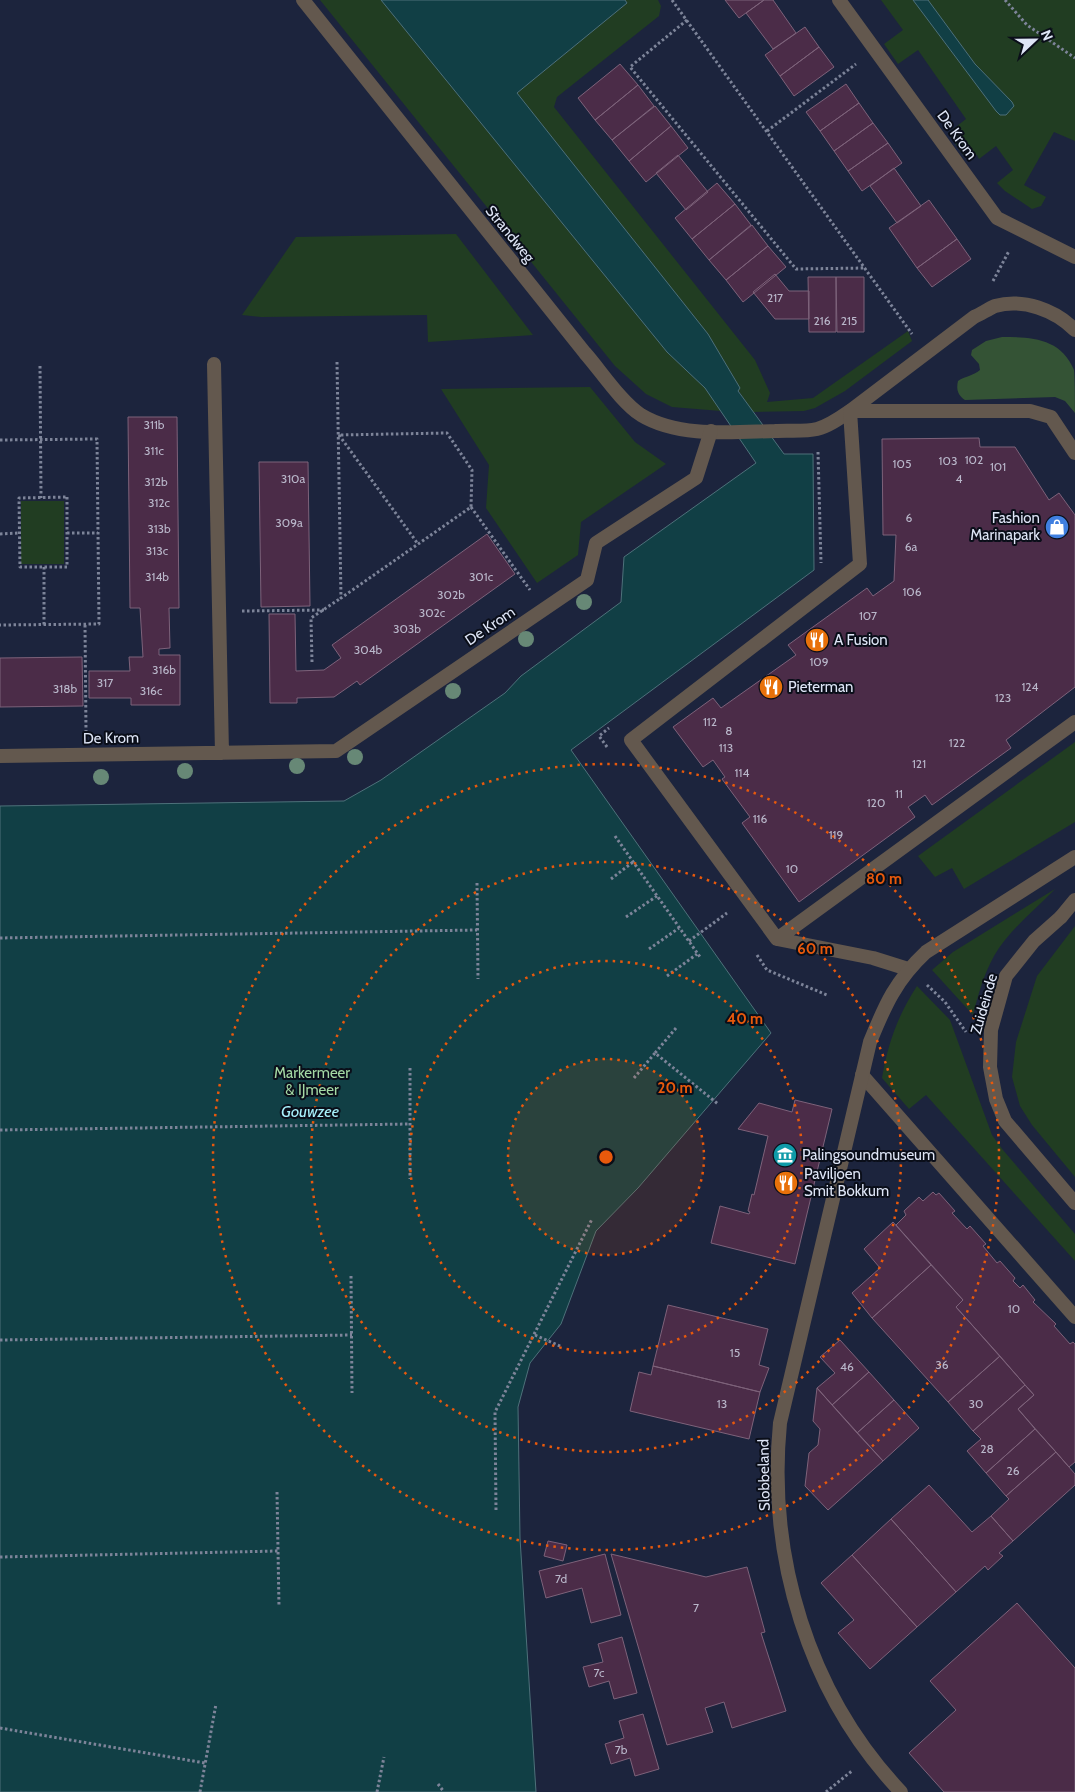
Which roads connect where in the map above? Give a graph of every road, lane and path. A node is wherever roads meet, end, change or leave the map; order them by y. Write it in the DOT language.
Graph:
graph roads {
  1 [pos="303,0"];
  2 [pos="672,0"];
  3 [pos="840,0"];
  4 [pos="1005,0"];
  5 [pos="687,20"];
  6 [pos="876,50"];
  7 [pos="1075,58"];
  8 [pos="767,131"];
  9 [pos="1022,228"];
  10 [pos="1075,257"];
  11 [pos="865,268"];
  12 [pos="974,317"];
  13 [pos="1075,330"];
  14 [pos="925,353"];
  15 [pos="337,362"];
  16 [pos="214,364"];
  17 [pos="40,366"];
  18 [pos="850,411"];
  19 [pos="817,429"];
  20 [pos="710,431"];
  21 [pos="338,435"];
  22 [pos="41,439"];
  23 [pos="0,440"];
  24 [pos="1075,453"];
  25 [pos="42,498"];
  26 [pos="471,507"];
  27 [pos="19,533"];
  28 [pos="67,533"];
  29 [pos="98,533"];
  30 [pos="0,534"];
  31 [pos="418,544"];
  32 [pos="821,566"];
  33 [pos="44,567"];
  34 [pos="341,598"];
  35 [pos="544,609"];
  36 [pos="324,610"];
  37 [pos="219,611"];
  38 [pos="0,625"];
  39 [pos="44,625"];
  40 [pos="85,625"];
  41 [pos="312,662"];
  42 [pos="1075,722"];
  43 [pos="614,725"];
  44 [pos="610,751"];
  45 [pos="222,753"];
  46 [pos="86,755"];
  47 [pos="0,756"];
  48 [pos="615,836"];
  49 [pos="1075,857"];
  50 [pos="633,862"];
  51 [pos="611,879"];
  52 [pos="477,883"];
  53 [pos="657,896"];
  54 [pos="1075,900"];
  55 [pos="721,906"];
  56 [pos="727,913"];
  57 [pos="626,917"];
  58 [pos="732,921"];
  59 [pos="679,928"];
  60 [pos="477,930"];
  61 [pos="0,938"];
  62 [pos="777,939"];
  63 [pos="688,941"];
  64 [pos="649,949"];
  65 [pos="756,954"];
  66 [pos="908,969"];
  67 [pos="666,976"];
  68 [pos="478,979"];
  69 [pos="934,990"];
  70 [pos="827,995"];
  71 [pos="945,1002"];
  72 [pos="676,1028"];
  73 [pos="655,1053"];
  74 [pos="410,1068"];
  75 [pos="862,1075"];
  76 [pos="634,1078"];
  77 [pos="718,1104"];
  78 [pos="410,1124"];
  79 [pos="0,1130"];
  80 [pos="410,1179"];
  81 [pos="1075,1203"];
  82 [pos="592,1219"];
  83 [pos="351,1276"];
  84 [pos="1075,1317"];
  85 [pos="352,1335"];
  86 [pos="535,1335"];
  87 [pos="0,1340"];
  88 [pos="562,1347"];
  89 [pos="352,1392"];
  90 [pos="277,1492"];
  91 [pos="496,1510"];
  92 [pos="278,1552"];
  93 [pos="0,1557"];
  94 [pos="279,1607"];
  95 [pos="216,1704"];
  96 [pos="0,1728"];
  97 [pos="870,1755"];
  98 [pos="384,1757"];
  99 [pos="205,1763"];
  100 [pos="438,1784"];
  101 [pos="200,1792"];
  102 [pos="377,1792"];
  103 [pos="444,1792"];
  104 [pos="826,1792"];
  105 [pos="900,1792"];
  1 -- 20 [label="street, Strandweg"];
  2 -- 5 [label="path"];
  3 -- 6 [label="street, De Krom"];
  4 -- 7 [label="path"];
  5 -- 8 [label="path"];
  5 -- 11 [label="path"];
  6 -- 8 [label="path"];
  6 -- 9 [label="street, De Krom"];
  8 -- 11 [label="path"];
  9 -- 10 [label="street, De Krom"];
  9 -- 12 [label="path"];
  11 -- 14 [label="path"];
  12 -- 13 [label="street"];
  12 -- 14 [label="street"];
  14 -- 18 [label="street"];
  15 -- 21 [label="path"];
  16 -- 37 [label="street"];
  17 -- 22 [label="path"];
  18 -- 19 [label="street"];
  18 -- 24 [label="street"];
  18 -- 62 [label="street"];
  19 -- 20 [label="street, Strandweg"];
  19 -- 32 [label="path"];
  20 -- 35 [label="street, De Krom"];
  21 -- 26 [label="path"];
  21 -- 31 [label="path"];
  21 -- 34 [label="path"];
  22 -- 23 [label="path"];
  22 -- 25 [label="path"];
  22 -- 29 [label="path"];
  25 -- 27 [label="path"];
  25 -- 28 [label="path"];
  26 -- 31 [label="path"];
  26 -- 35 [label="path"];
  27 -- 30 [label="path"];
  27 -- 33 [label="path"];
  28 -- 29 [label="path"];
  28 -- 33 [label="path"];
  29 -- 40 [label="path"];
  31 -- 34 [label="path"];
  33 -- 39 [label="path"];
  34 -- 36 [label="path"];
  35 -- 45 [label="street, De Krom"];
  36 -- 37 [label="path"];
  36 -- 41 [label="path"];
  37 -- 45 [label="street"];
  38 -- 39 [label="path"];
  39 -- 40 [label="path"];
  40 -- 46 [label="path"];
  42 -- 62 [label="street"];
  43 -- 44 [label="path"];
  45 -- 46 [label="street, De Krom"];
  46 -- 47 [label="street, De Krom"];
  48 -- 50 [label="path"];
  49 -- 66 [label="street, Slobbeland"];
  50 -- 51 [label="path"];
  50 -- 53 [label="path"];
  52 -- 60 [label="path"];
  53 -- 57 [label="path"];
  53 -- 59 [label="path"];
  54 -- 81 [label="street, Zuideinde"];
  55 -- 56 [label="path"];
  56 -- 58 [label="path"];
  56 -- 63 [label="path"];
  59 -- 63 [label="path"];
  59 -- 64 [label="path"];
  60 -- 61 [label="path"];
  60 -- 68 [label="path"];
  62 -- 66 [label="street"];
  63 -- 67 [label="path"];
  65 -- 70 [label="path"];
  66 -- 75 [label="street, Slobbeland"];
  69 -- 71 [label="path"];
  72 -- 73 [label="path"];
  73 -- 76 [label="path"];
  73 -- 77 [label="path"];
  74 -- 78 [label="path"];
  75 -- 84 [label="street"];
  75 -- 97 [label="street, Slobbeland"];
  78 -- 79 [label="path"];
  78 -- 80 [label="path"];
  82 -- 86 [label="path"];
  83 -- 85 [label="path"];
  85 -- 87 [label="path"];
  85 -- 89 [label="path"];
  86 -- 88 [label="path"];
  86 -- 91 [label="path"];
  90 -- 92 [label="path"];
  92 -- 93 [label="path"];
  92 -- 94 [label="path"];
  95 -- 99 [label="path"];
  96 -- 99 [label="path"];
  97 -- 104 [label="path"];
  97 -- 105 [label="street, Slobbeland"];
  98 -- 102 [label="path"];
  99 -- 101 [label="path"];
  100 -- 103 [label="path"];
}
